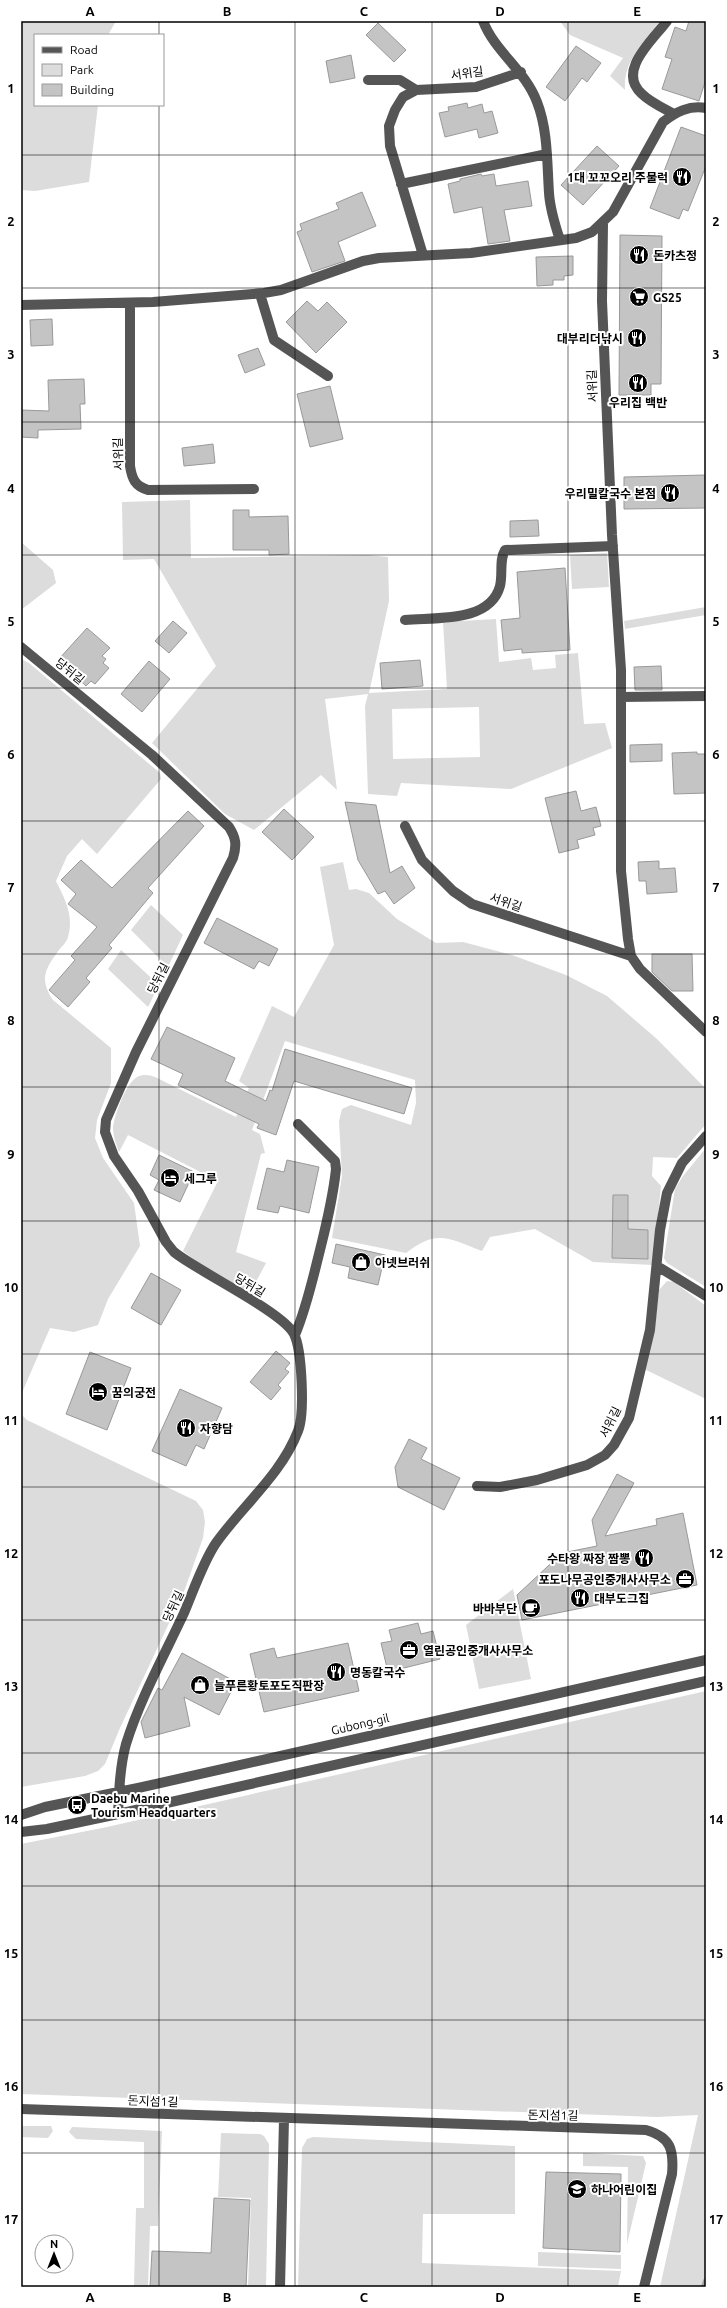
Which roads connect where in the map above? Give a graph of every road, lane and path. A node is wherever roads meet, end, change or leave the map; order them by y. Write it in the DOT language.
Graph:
graph roads {
  1 [pos="483,21"];
  2 [pos="667,21"];
  3 [pos="521,72"];
  4 [pos="368,80"];
  5 [pos="416,90"];
  6 [pos="706,108"];
  7 [pos="674,114"];
  8 [pos="547,154"];
  9 [pos="401,184"];
  10 [pos="603,224"];
  11 [pos="560,240"];
  12 [pos="423,255"];
  13 [pos="260,294"];
  14 [pos="130,303"];
  15 [pos="21,305"];
  16 [pos="328,376"];
  17 [pos="254,489"];
  18 [pos="613,546"];
  19 [pos="405,620"];
  20 [pos="21,648"];
  21 [pos="706,696"];
  22 [pos="621,697"];
  23 [pos="405,826"];
  24 [pos="631,956"];
  25 [pos="706,1032"];
  26 [pos="298,1124"];
  27 [pos="706,1136"];
  28 [pos="657,1266"];
  29 [pos="706,1296"];
  30 [pos="295,1334"];
  31 [pos="477,1486"];
  32 [pos="706,1660"];
  33 [pos="706,1681"];
  34 [pos="118,1792"];
  35 [pos="118,1814"];
  36 [pos="21,1815"];
  37 [pos="21,1832"];
  38 [pos="21,2109"];
  39 [pos="284,2119"];
  40 [pos="280,2287"];
  41 [pos="644,2287"];
  1 -- 3 [label="street"];
  2 -- 7 [label="street"];
  3 -- 5 [label="street, 서위길"];
  3 -- 8 [label="street"];
  4 -- 5 [label="street"];
  5 -- 9 [label="street"];
  6 -- 7 [label="street"];
  7 -- 10 [label="street"];
  8 -- 9 [label="street"];
  8 -- 11 [label="street"];
  9 -- 12 [label="street"];
  10 -- 11 [label="street"];
  10 -- 18 [label="street, 서위길"];
  11 -- 12 [label="street"];
  12 -- 13 [label="street"];
  13 -- 14 [label="street"];
  13 -- 16 [label="street"];
  14 -- 15 [label="street"];
  14 -- 17 [label="street, 서위길"];
  18 -- 19 [label="street"];
  18 -- 22 [label="street, 서위길"];
  20 -- 30 [label="street, 당뒤길"];
  21 -- 22 [label="street"];
  22 -- 24 [label="street, 서위길"];
  23 -- 24 [label="street, 서위길"];
  24 -- 25 [label="street"];
  26 -- 30 [label="street"];
  27 -- 28 [label="street, 서위길"];
  28 -- 29 [label="street"];
  28 -- 31 [label="street, 서위길"];
  30 -- 34 [label="street, 당뒤길"];
  32 -- 34 [label="street, Gubong-gil"];
  33 -- 35 [label="street"];
  34 -- 35 [label="street, 당뒤길"];
  34 -- 36 [label="street, Gubong-gil"];
  35 -- 37 [label="street"];
  38 -- 39 [label="street, 돈지섬1길"];
  39 -- 40 [label="street"];
  39 -- 41 [label="street, 돈지섬1길"];
}
